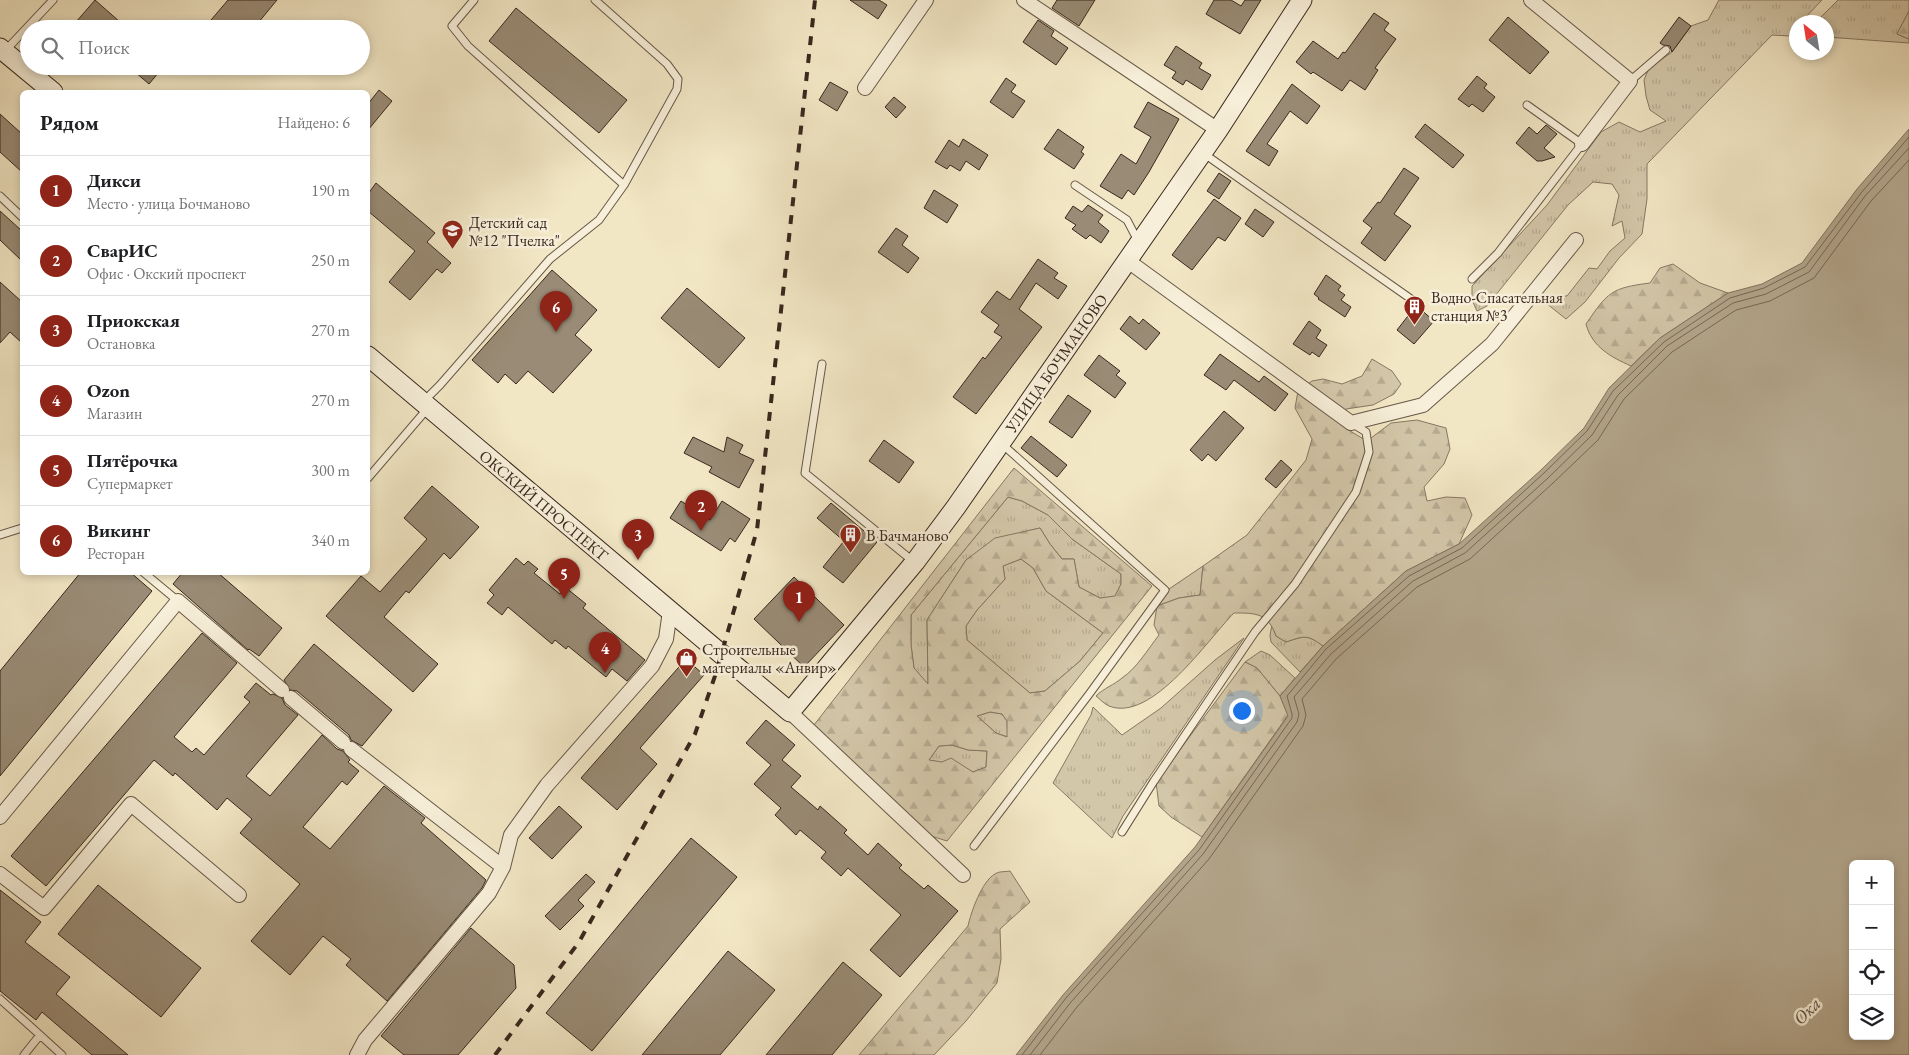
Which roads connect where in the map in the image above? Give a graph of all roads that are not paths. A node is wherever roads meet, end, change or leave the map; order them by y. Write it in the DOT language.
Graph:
graph roads {
  1 [pos="53,0"];
  2 [pos="474,0"];
  3 [pos="595,0"];
  4 [pos="926,0"];
  5 [pos="1024,0"];
  6 [pos="1302,0"];
  7 [pos="1531,0"];
  8 [pos="33,20"];
  9 [pos="20,32"];
  10 [pos="2,50"];
  11 [pos="1666,50"];
  12 [pos="20,65"];
  13 [pos="32,75"];
  14 [pos="1630,81"];
  15 [pos="865,88"];
  16 [pos="51,90"];
  17 [pos="1527,105"];
  18 [pos="1218,130"];
  19 [pos="1582,144"];
  20 [pos="1202,153"];
  21 [pos="624,185"];
  22 [pos="1075,185"];
  23 [pos="0,196"];
  24 [pos="20,215"];
  25 [pos="1576,240"];
  26 [pos="1139,244"];
  27 [pos="1128,261"];
  28 [pos="1472,279"];
  29 [pos="1411,299"];
  30 [pos="370,358"];
  31 [pos="822,364"];
  32 [pos="426,405"];
  33 [pos="1351,423"];
  34 [pos="1000,442"];
  35 [pos="370,475"];
  36 [pos="20,529"];
  37 [pos="0,534"];
  38 [pos="915,562"];
  39 [pos="147,575"];
  40 [pos="178,601"];
  41 [pos="670,611"];
  42 [pos="790,712"];
  43 [pos="0,817"];
  44 [pos="1122,832"];
  45 [pos="974,846"];
  46 [pos="503,867"];
  47 [pos="0,874"];
  48 [pos="963,874"];
  49 [pos="239,895"];
  50 [pos="0,1000"];
  51 [pos="40,1035"];
  52 [pos="24,1055"];
  53 [pos="62,1055"];
  54 [pos="357,1055"];
  1 -- 8 [label="lane"];
  2 -- 21 [label="lane"];
  3 -- 21 [label="lane"];
  4 -- 15 [label="street"];
  5 -- 18 [label="street"];
  6 -- 18 [label="main road, УЛИЦА БОЧМАНОВО"];
  7 -- 14 [label="street"];
  9 -- 10 [label="lane"];
  10 -- 12 [label="main road"];
  11 -- 14 [label="lane"];
  13 -- 16 [label="main road"];
  14 -- 19 [label="street"];
  17 -- 19 [label="lane"];
  18 -- 20 [label="main road, УЛИЦА БОЧМАНОВО"];
  19 -- 28 [label="lane"];
  20 -- 26 [label="main road, УЛИЦА БОЧМАНОВО"];
  20 -- 29 [label="lane"];
  21 -- 32 [label="lane"];
  22 -- 26 [label="lane"];
  23 -- 24 [label="lane"];
  25 -- 33 [label="street"];
  26 -- 27 [label="main road, УЛИЦА БОЧМАНОВО"];
  27 -- 33 [label="street"];
  27 -- 34 [label="main road, УЛИЦА БОЧМАНОВО"];
  30 -- 32 [label="main road, ОКСКИЙ ПРОСПЕКТ"];
  31 -- 38 [label="lane"];
  32 -- 35 [label="lane"];
  32 -- 41 [label="main road, ОКСКИЙ ПРОСПЕКТ"];
  33 -- 44 [label="lane"];
  34 -- 38 [label="main road, УЛИЦА БОЧМАНОВО"];
  34 -- 45 [label="lane"];
  36 -- 37 [label="lane"];
  38 -- 42 [label="main road, УЛИЦА БОЧМАНОВО"];
  39 -- 40 [label="lane"];
  40 -- 43 [label="street"];
  40 -- 46 [label="street"];
  41 -- 42 [label="main road, ОКСКИЙ ПРОСПЕКТ"];
  41 -- 46 [label="street"];
  42 -- 48 [label="street"];
  46 -- 54 [label="street"];
  47 -- 49 [label="street"];
  50 -- 51 [label="lane"];
  51 -- 52 [label="lane"];
  51 -- 53 [label="lane"];
}
